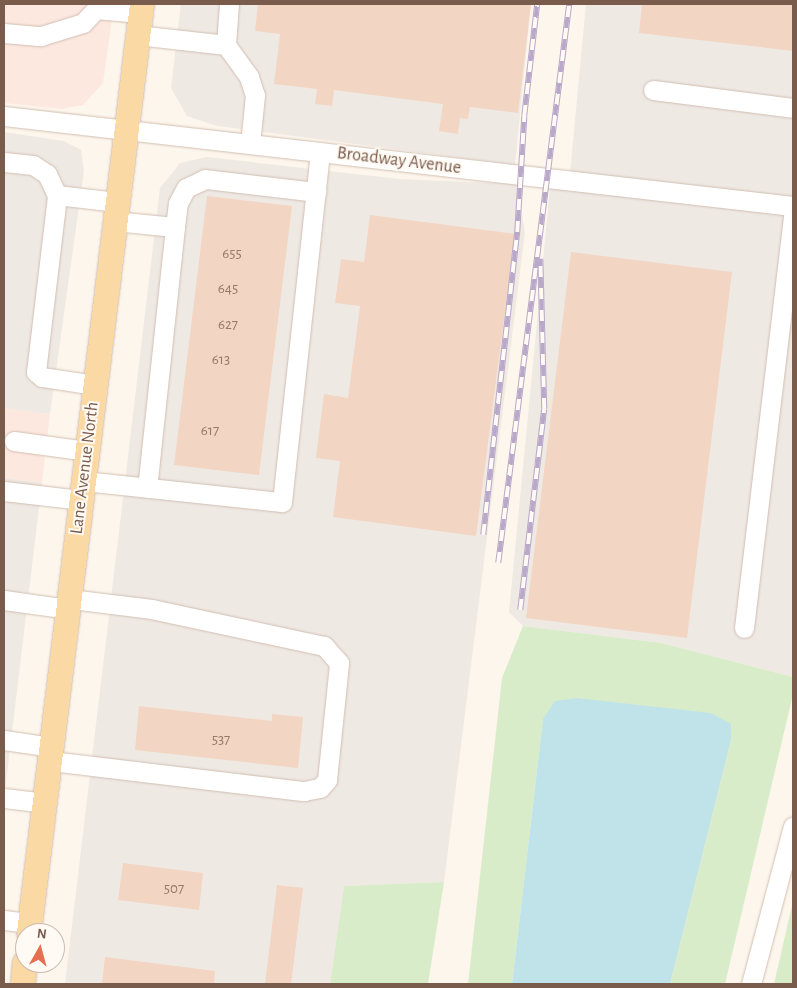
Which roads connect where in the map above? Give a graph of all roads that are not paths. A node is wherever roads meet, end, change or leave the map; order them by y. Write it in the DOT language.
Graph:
graph roads {
  1 [pos="228,4"];
  2 [pos="140,17"];
  3 [pos="4,33"];
  4 [pos="226,46"];
  5 [pos="653,90"];
  6 [pos="793,108"];
  7 [pos="4,116"];
  8 [pos="126,130"];
  9 [pos="250,144"];
  10 [pos="320,152"];
  11 [pos="4,162"];
  12 [pos="316,192"];
  13 [pos="57,195"];
  14 [pos="793,206"];
  15 [pos="116,211"];
  16 [pos="793,216"];
  17 [pos="175,227"];
  18 [pos="95,384"];
  19 [pos="14,441"];
  20 [pos="88,450"];
  21 [pos="147,488"];
  22 [pos="83,490"];
  23 [pos="4,491"];
  24 [pos="4,600"];
  25 [pos="70,604"];
  26 [pos="744,628"];
  27 [pos="4,740"];
  28 [pos="52,754"];
  29 [pos="4,798"];
  30 [pos="46,803"];
  31 [pos="793,826"];
  32 [pos="30,923"];
  33 [pos="752,984"];
  1 -- 4 [label="street"];
  2 -- 3 [label="street"];
  2 -- 4 [label="street"];
  2 -- 8 [label="main road, Lane Avenue North"];
  4 -- 9 [label="street"];
  5 -- 6 [label="street"];
  7 -- 8 [label="street, Broadway Avenue"];
  8 -- 9 [label="street, Broadway Avenue"];
  8 -- 15 [label="main road, Lane Avenue North"];
  9 -- 10 [label="street, Broadway Avenue"];
  10 -- 12 [label="street"];
  10 -- 14 [label="street, Broadway Avenue"];
  11 -- 13 [label="street"];
  12 -- 17 [label="street"];
  12 -- 21 [label="street"];
  13 -- 15 [label="street"];
  13 -- 18 [label="street"];
  15 -- 17 [label="street"];
  15 -- 18 [label="main road, Lane Avenue North"];
  16 -- 26 [label="street"];
  17 -- 21 [label="street"];
  18 -- 20 [label="main road, Lane Avenue North"];
  19 -- 20 [label="street"];
  20 -- 22 [label="main road, Lane Avenue North"];
  21 -- 22 [label="street"];
  22 -- 23 [label="street"];
  22 -- 25 [label="main road, Lane Avenue North"];
  24 -- 25 [label="street"];
  25 -- 28 [label="main road, Lane Avenue North"];
  25 -- 28 [label="street"];
  27 -- 28 [label="street"];
  28 -- 30 [label="main road, Lane Avenue North"];
  29 -- 30 [label="street"];
  30 -- 32 [label="main road, Lane Avenue North"];
  31 -- 33 [label="street"];
}
